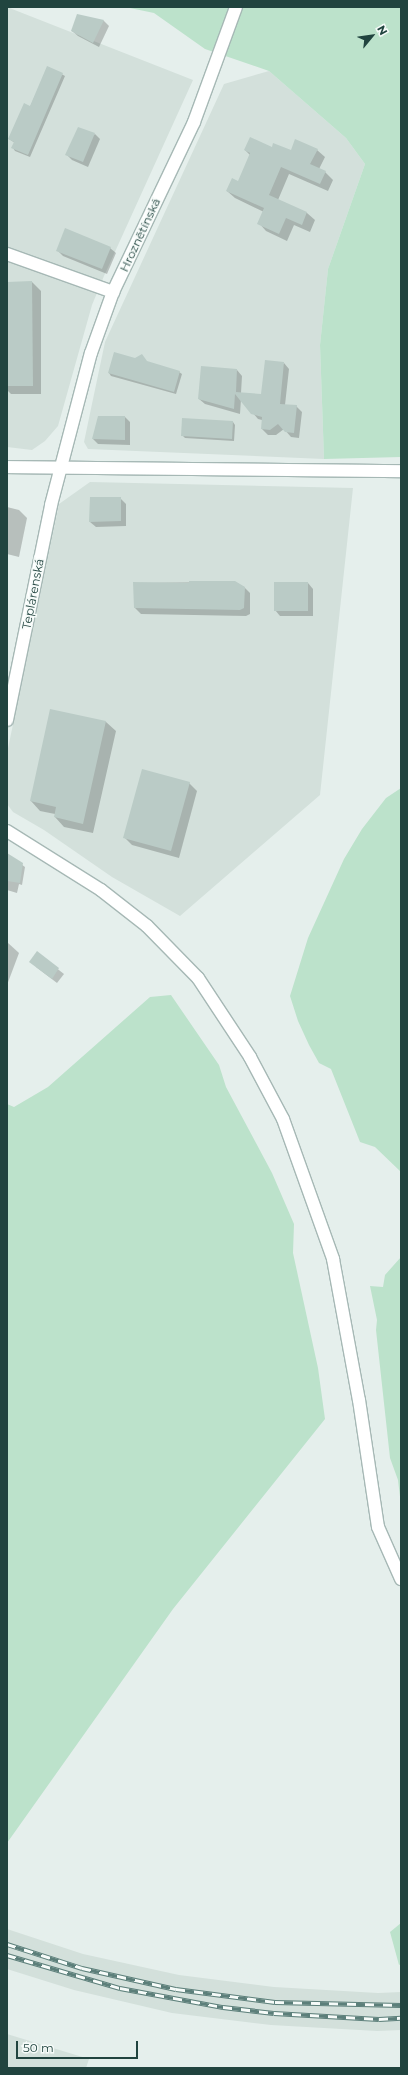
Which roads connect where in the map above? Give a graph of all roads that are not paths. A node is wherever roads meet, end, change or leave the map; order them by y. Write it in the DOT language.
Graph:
graph roads {
  1 [pos="236,7"];
  2 [pos="7,254"];
  3 [pos="113,292"];
  4 [pos="7,467"];
  5 [pos="61,468"];
  6 [pos="401,470"];
  7 [pos="7,720"];
  8 [pos="7,831"];
  9 [pos="401,1579"];
  1 -- 3 [label="street, Hroznětínská"];
  2 -- 3 [label="street"];
  3 -- 5 [label="street, Hroznětínská"];
  4 -- 5 [label="street"];
  5 -- 6 [label="street"];
  5 -- 7 [label="street, Teplárenská"];
  8 -- 9 [label="street"];
}
